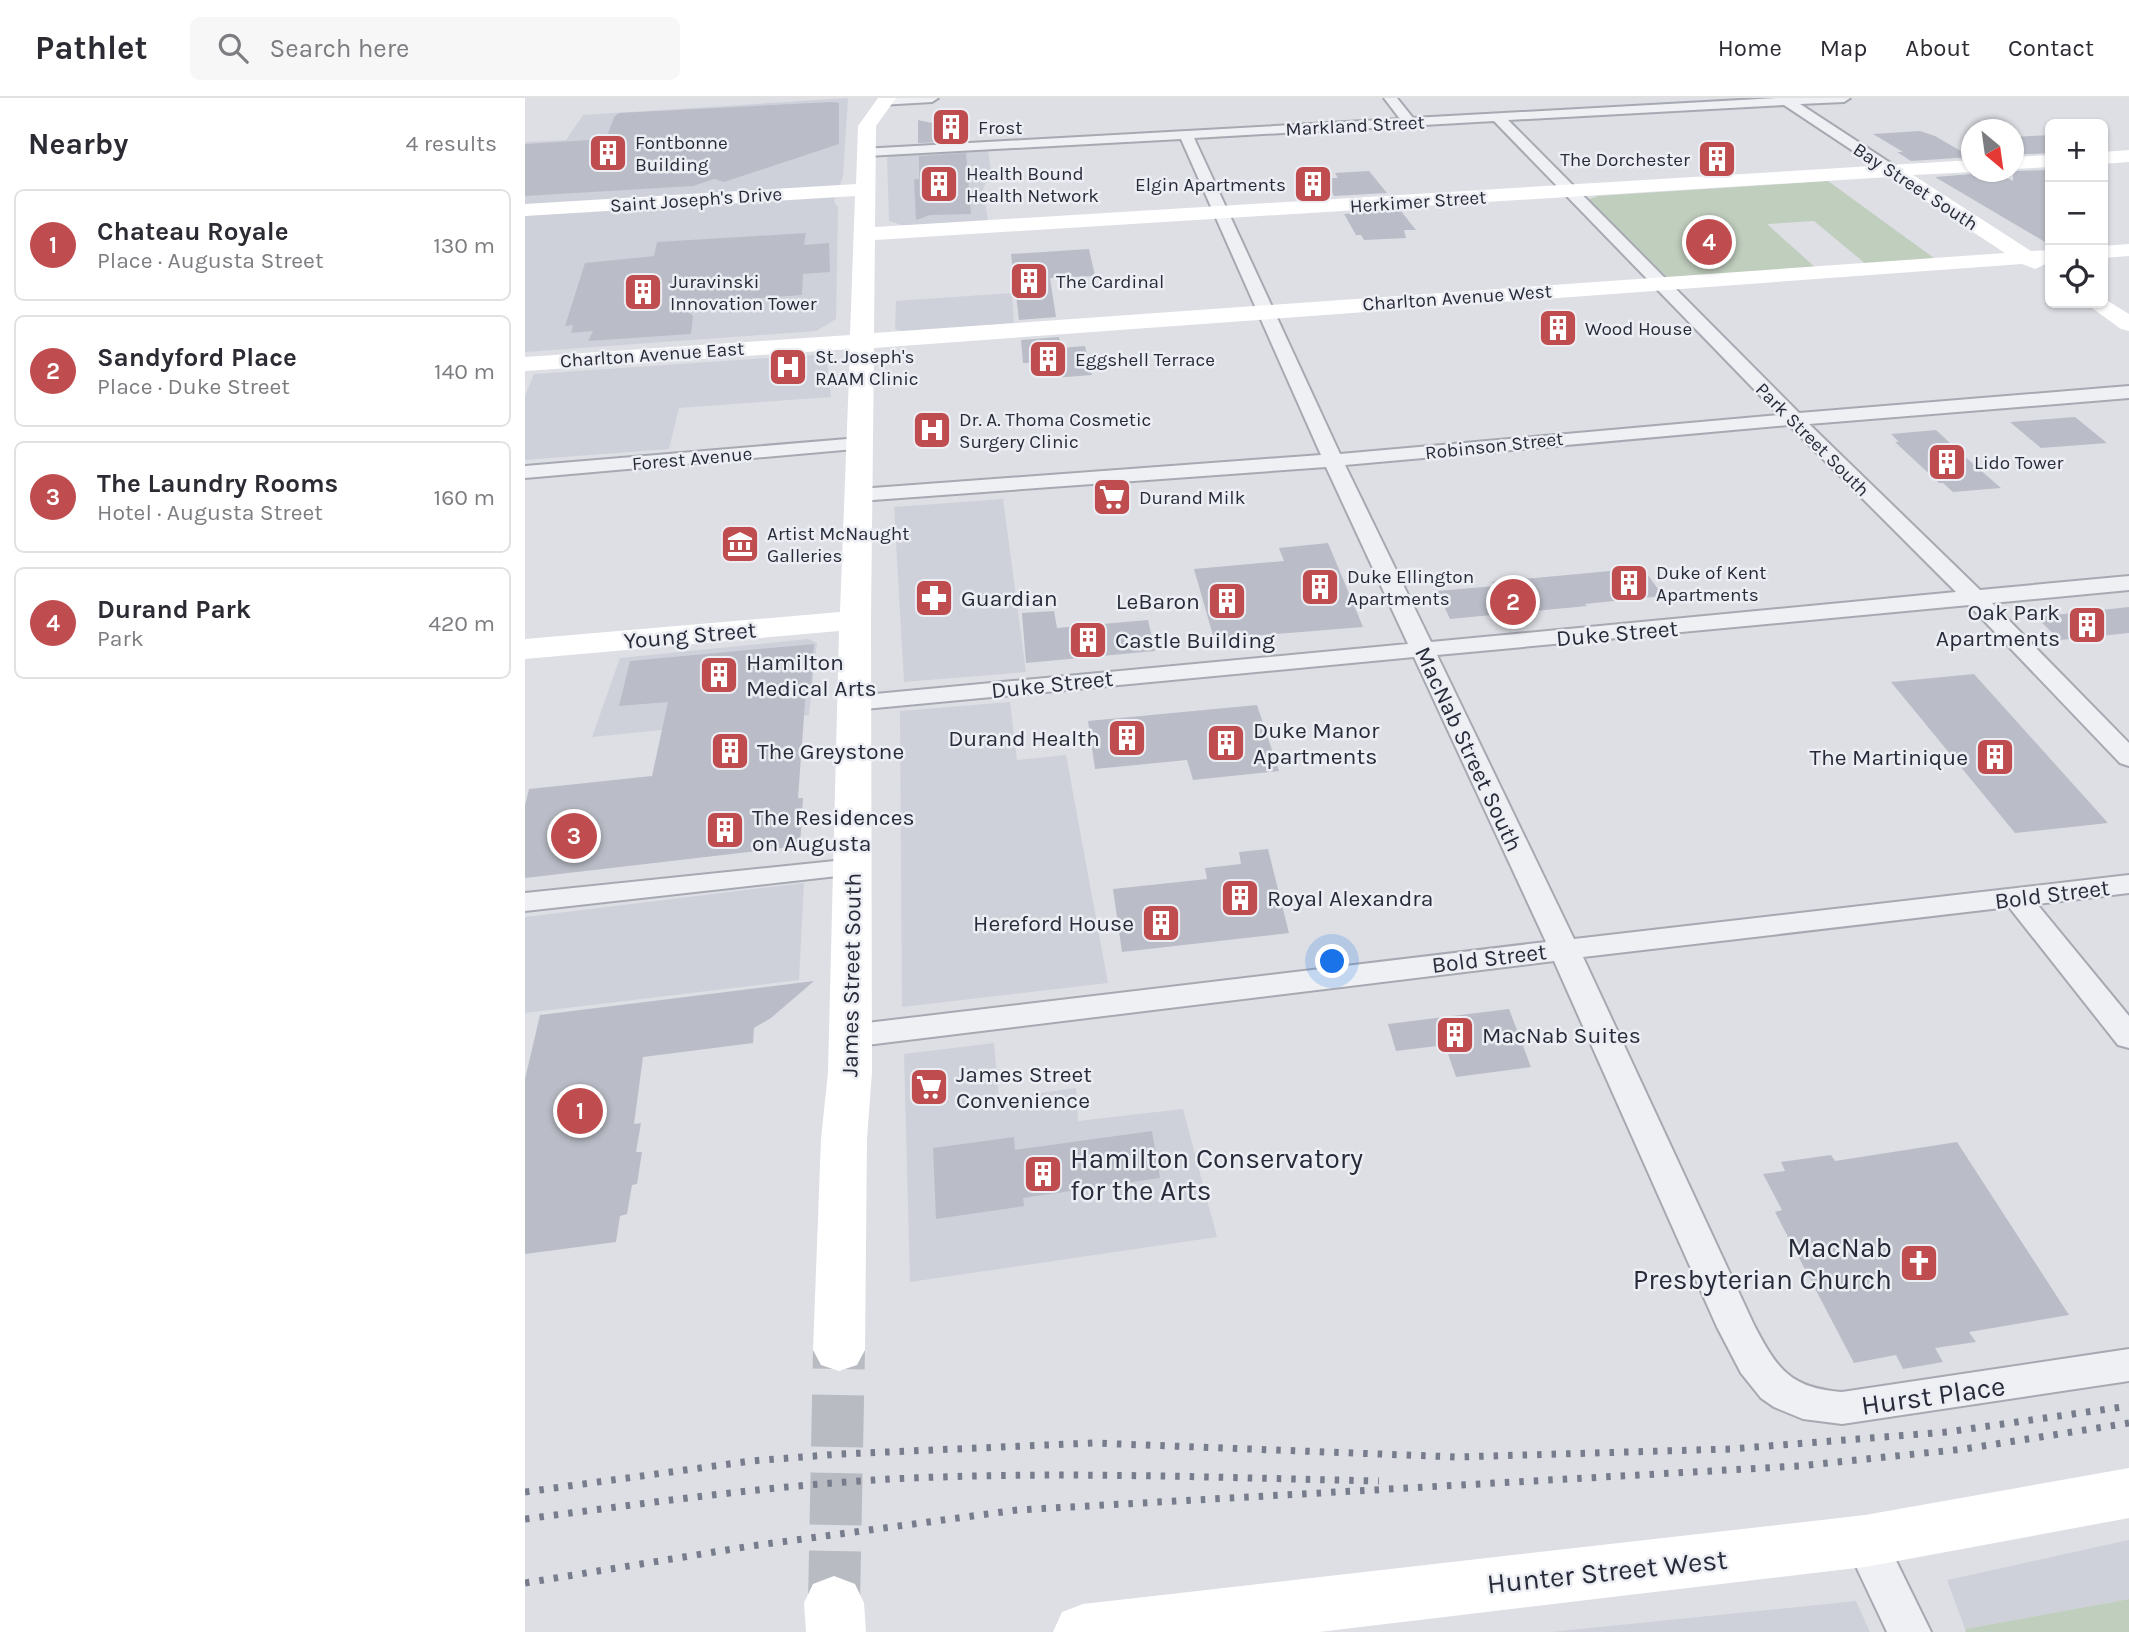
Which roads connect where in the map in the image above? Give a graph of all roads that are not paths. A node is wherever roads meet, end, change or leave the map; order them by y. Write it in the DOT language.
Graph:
graph roads {
  1 [pos="932,98"];
  2 [pos="1390,98"];
  3 [pos="1844,98"];
  4 [pos="886,100"];
  5 [pos="1785,100"];
  6 [pos="1498,118"];
  7 [pos="1411,122"];
  8 [pos="1186,135"];
  9 [pos="867,152"];
  10 [pos="2129,156"];
  11 [pos="2108,158"];
  12 [pos="2045,161"];
  13 [pos="2024,162"];
  14 [pos="1961,167"];
  15 [pos="1893,171"];
  16 [pos="867,189"];
  17 [pos="1572,191"];
  18 [pos="525,210"];
  19 [pos="1220,214"];
  20 [pos="865,234"];
  21 [pos="2129,250"];
  22 [pos="2108,252"];
  23 [pos="2040,257"];
  24 [pos="1660,284"];
  25 [pos="2104,308"];
  26 [pos="1266,314"];
  27 [pos="2129,324"];
  28 [pos="863,341"];
  29 [pos="525,364"];
  30 [pos="2129,392"];
  31 [pos="1794,419"];
  32 [pos="859,444"];
  33 [pos="1335,460"];
  34 [pos="525,472"];
  35 [pos="859,495"];
  36 [pos="2129,583"];
  37 [pos="1975,598"];
  38 [pos="855,620"];
  39 [pos="525,649"];
  40 [pos="1423,651"];
  41 [pos="854,703"];
  42 [pos="2129,758"];
  43 [pos="854,867"];
  44 [pos="2129,884"];
  45 [pos="2018,899"];
  46 [pos="525,902"];
  47 [pos="1564,949"];
  48 [pos="850,1036"];
  49 [pos="2129,1037"];
  50 [pos="839,1350"];
  51 [pos="1753,1361"];
  52 [pos="2129,1365"];
  53 [pos="2129,1493"];
  54 [pos="1865,1541"];
  55 [pos="1083,1632"];
  56 [pos="1909,1632"];
  1 -- 4 [label="street"];
  2 -- 7 [label="street"];
  3 -- 5 [label="street, Markland Street"];
  4 -- 9 [label="street, James Street South"];
  5 -- 6 [label="street, Markland Street"];
  5 -- 15 [label="street, Bay Street South"];
  6 -- 7 [label="street, Markland Street"];
  6 -- 17 [label="street, Park Street South"];
  7 -- 8 [label="street, Markland Street"];
  8 -- 9 [label="street, Markland Street"];
  8 -- 19 [label="street, MacNab Street South"];
  9 -- 16 [label="street, James Street South"];
  10 -- 11 [label="street"];
  12 -- 13 [label="street"];
  14 -- 15 [label="street, Herkimer Street"];
  15 -- 17 [label="street, Herkimer Street"];
  15 -- 23 [label="street, Bay Street South"];
  16 -- 18 [label="street, Saint Joseph's Drive"];
  16 -- 20 [label="street, James Street South"];
  17 -- 19 [label="street, Herkimer Street"];
  17 -- 24 [label="street, Park Street South"];
  19 -- 20 [label="street, Herkimer Street"];
  19 -- 26 [label="street, MacNab Street South"];
  20 -- 28 [label="street, James Street South"];
  21 -- 22 [label="street"];
  23 -- 24 [label="street, Charlton Avenue West"];
  24 -- 26 [label="street, Charlton Avenue West"];
  24 -- 31 [label="street, Park Street South"];
  25 -- 27 [label="street"];
  26 -- 28 [label="street, Charlton Avenue West"];
  26 -- 33 [label="street, MacNab Street South"];
  28 -- 29 [label="street, Charlton Avenue East"];
  28 -- 32 [label="street, James Street South"];
  30 -- 31 [label="street, Robinson Street"];
  31 -- 33 [label="street, Robinson Street"];
  31 -- 37 [label="street, Park Street South"];
  32 -- 34 [label="street, Forest Avenue"];
  32 -- 35 [label="street, James Street South"];
  33 -- 35 [label="street, Robinson Street"];
  33 -- 40 [label="street, MacNab Street South"];
  35 -- 38 [label="street, James Street South"];
  36 -- 37 [label="street, Duke Street"];
  37 -- 40 [label="street, Duke Street"];
  37 -- 42 [label="street, Park Street South"];
  38 -- 39 [label="street, Young Street"];
  38 -- 41 [label="street, James Street South"];
  40 -- 41 [label="street, Duke Street"];
  40 -- 47 [label="street, MacNab Street South"];
  41 -- 43 [label="street, James Street South"];
  43 -- 46 [label="street"];
  43 -- 48 [label="street, James Street South"];
  44 -- 45 [label="street, Bold Street"];
  45 -- 47 [label="street, Bold Street"];
  45 -- 49 [label="street"];
  47 -- 48 [label="street, Bold Street"];
  47 -- 51 [label="street, MacNab Street South"];
  48 -- 50 [label="street, James Street South"];
  51 -- 52 [label="street, Hurst Place"];
  53 -- 54 [label="street, Hunter Street West"];
  54 -- 55 [label="street, Hunter Street West"];
  54 -- 56 [label="street"];
}
